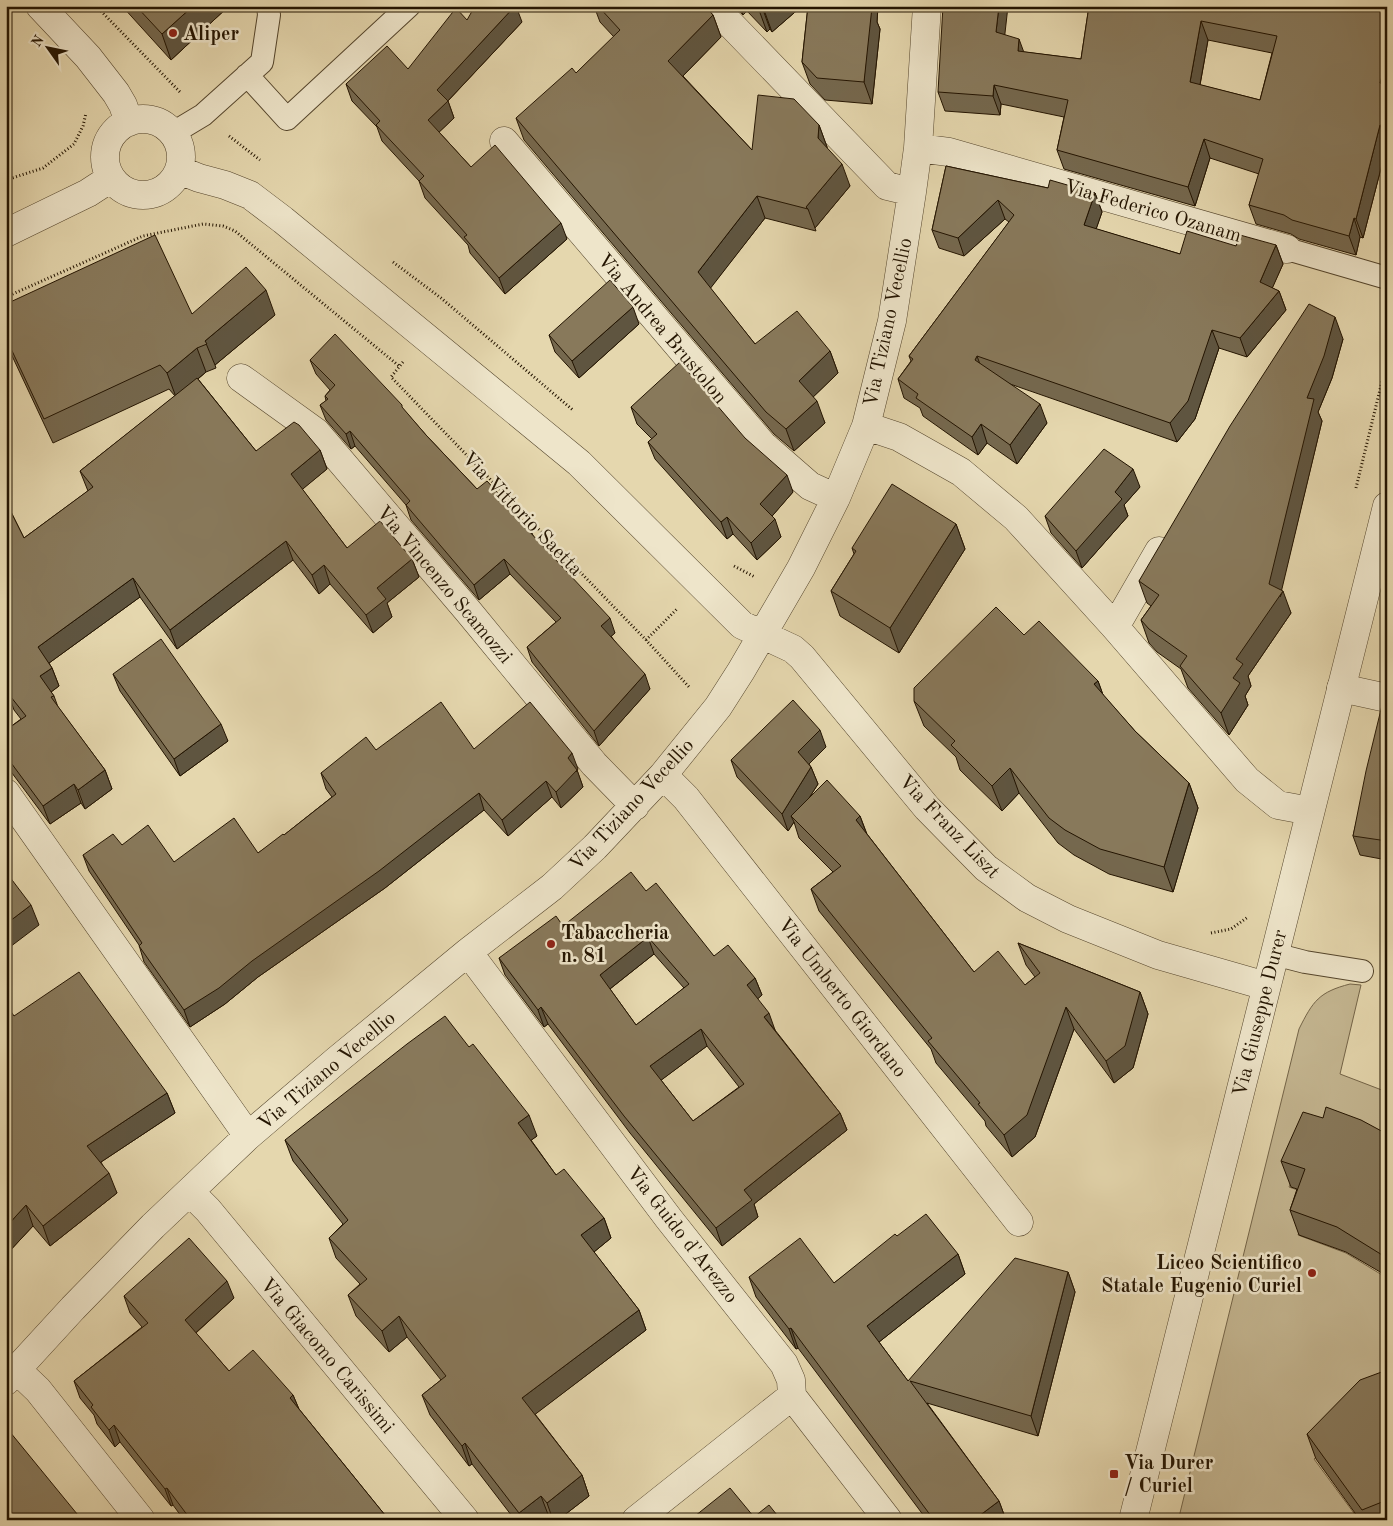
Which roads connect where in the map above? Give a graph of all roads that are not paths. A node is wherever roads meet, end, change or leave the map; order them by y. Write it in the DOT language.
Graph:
graph roads {
  1 [pos="40,6"];
  2 [pos="268,6"];
  3 [pos="409,6"];
  4 [pos="713,6"];
  5 [pos="927,6"];
  6 [pos="255,68"];
  7 [pos="129,122"];
  8 [pos="173,134"];
  9 [pos="504,141"];
  10 [pos="918,148"];
  11 [pos="180,170"];
  12 [pos="111,178"];
  13 [pos="912,192"];
  14 [pos="6,233"];
  15 [pos="1287,249"];
  16 [pos="1387,278"];
  17 [pos="240,378"];
  18 [pos="866,426"];
  19 [pos="836,498"];
  20 [pos="1387,506"];
  21 [pos="1169,534"];
  22 [pos="1115,627"];
  23 [pos="762,635"];
  24 [pos="1341,688"];
  25 [pos="1387,698"];
  26 [pos="663,775"];
  27 [pos="6,793"];
  28 [pos="635,806"];
  29 [pos="1310,811"];
  30 [pos="468,952"];
  31 [pos="1274,954"];
  32 [pos="1362,971"];
  33 [pos="1266,986"];
  34 [pos="248,1136"];
  35 [pos="190,1192"];
  36 [pos="1020,1222"];
  37 [pos="12,1375"];
  38 [pos="792,1396"];
  39 [pos="141,1520"];
  40 [pos="465,1520"];
  41 [pos="636,1520"];
  42 [pos="888,1520"];
  43 [pos="1133,1520"];
  1 -- 7 [label="street"];
  2 -- 6 [label="lane"];
  3 -- 6 [label="lane"];
  4 -- 13 [label="street"];
  5 -- 10 [label="street, Via Tiziano Vecellio"];
  6 -- 8 [label="lane"];
  7 -- 8 [label="street"];
  7 -- 12 [label="street"];
  8 -- 11 [label="street"];
  9 -- 19 [label="street, Via Andrea Brustolon"];
  10 -- 13 [label="street, Via Tiziano Vecellio"];
  10 -- 15 [label="street, Via Federico Ozanam"];
  11 -- 12 [label="street"];
  11 -- 23 [label="street"];
  12 -- 14 [label="street"];
  13 -- 18 [label="street, Via Tiziano Vecellio"];
  15 -- 16 [label="lane, Via Federico Ozanam"];
  17 -- 28 [label="street, Via Vincenzo Scamozzi"];
  18 -- 19 [label="street, Via Tiziano Vecellio"];
  18 -- 22 [label="street"];
  19 -- 23 [label="street, Via Tiziano Vecellio"];
  20 -- 24 [label="street, Via Giuseppe Durer"];
  21 -- 22 [label="street"];
  22 -- 29 [label="street"];
  23 -- 26 [label="street, Via Tiziano Vecellio"];
  23 -- 33 [label="street, Via Franz Liszt"];
  24 -- 25 [label="street"];
  24 -- 29 [label="street, Via Giuseppe Durer"];
  26 -- 28 [label="street, Via Tiziano Vecellio"];
  26 -- 36 [label="street, Via Umberto Giordano"];
  27 -- 34 [label="street, Via Tiziano Vecellio"];
  28 -- 30 [label="street, Via Tiziano Vecellio"];
  29 -- 31 [label="street, Via Giuseppe Durer"];
  30 -- 34 [label="street, Via Tiziano Vecellio"];
  30 -- 38 [label="street, Via Guido d'Arezzo"];
  31 -- 32 [label="lane"];
  31 -- 33 [label="street, Via Giuseppe Durer"];
  33 -- 43 [label="street, Via Giuseppe Durer"];
  34 -- 35 [label="street, Via Tiziano Vecellio"];
  35 -- 37 [label="street, Via Tiziano Vecellio"];
  35 -- 40 [label="street, Via Giacomo Carissimi"];
  37 -- 39 [label="street"];
  38 -- 41 [label="street"];
  38 -- 42 [label="street, Via Guido d'Arezzo"];
}
